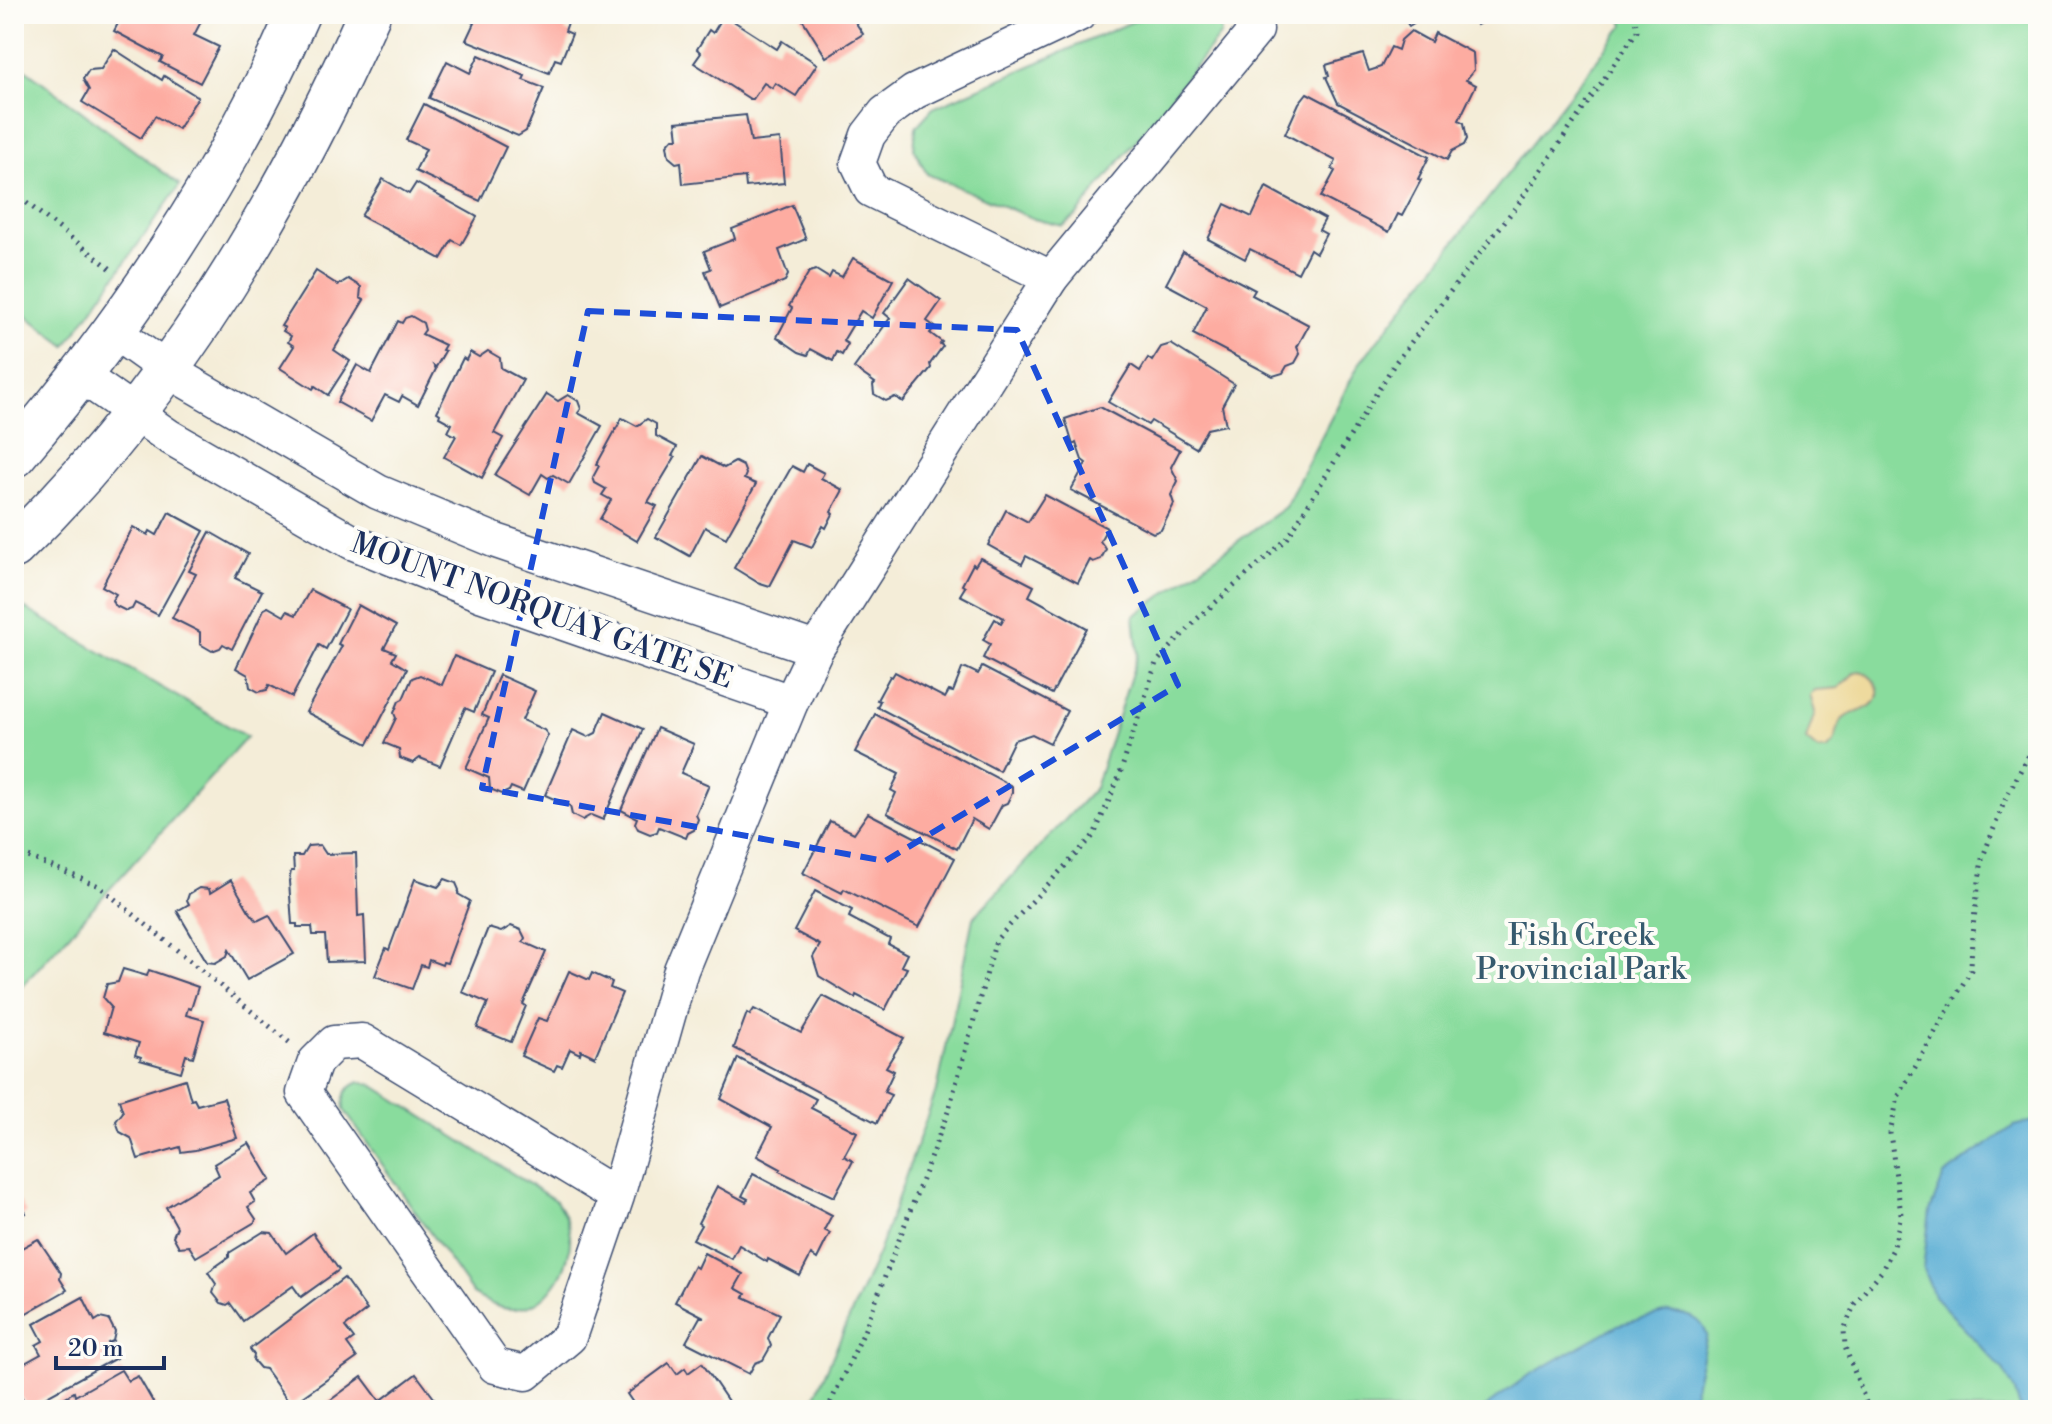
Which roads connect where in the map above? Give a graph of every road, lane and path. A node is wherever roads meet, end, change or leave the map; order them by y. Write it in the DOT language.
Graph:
graph roads {
  1 [pos="298,14"];
  2 [pos="369,14"];
  3 [pos="1079,14"];
  4 [pos="1253,14"];
  5 [pos="1634,14"];
  6 [pos="14,193"];
  7 [pos="118,275"];
  8 [pos="1051,278"];
  9 [pos="113,331"];
  10 [pos="169,371"];
  11 [pos="80,375"];
  12 [pos="132,414"];
  13 [pos="14,456"];
  14 [pos="496,541"];
  15 [pos="14,547"];
  16 [pos="483,595"];
  17 [pos="816,649"];
  18 [pos="791,702"];
  19 [pos="2038,737"];
  20 [pos="14,851"];
  21 [pos="315,1062"];
  22 [pos="617,1196"];
  23 [pos="827,1410"];
  24 [pos="1869,1410"];
  1 -- 9 [label="street"];
  2 -- 10 [label="street"];
  3 -- 8 [label="street"];
  4 -- 8 [label="street"];
  5 -- 23 [label="path"];
  6 -- 7 [label="path"];
  8 -- 17 [label="street"];
  9 -- 10 [label="street, MOUNT NORQUAY GATE SE"];
  9 -- 11 [label="street"];
  10 -- 12 [label="street"];
  10 -- 14 [label="street, MOUNT NORQUAY GATE SE"];
  11 -- 12 [label="street, MOUNT NORQUAY GATE SE"];
  11 -- 13 [label="street"];
  12 -- 15 [label="street"];
  12 -- 16 [label="street, MOUNT NORQUAY GATE SE"];
  14 -- 16 [label="street"];
  14 -- 17 [label="street, MOUNT NORQUAY GATE SE"];
  16 -- 18 [label="street, MOUNT NORQUAY GATE SE"];
  17 -- 18 [label="street"];
  18 -- 22 [label="street"];
  19 -- 24 [label="path"];
  20 -- 21 [label="path"];
  21 -- 22 [label="street"];
  21 -- 22 [label="street"];
}
